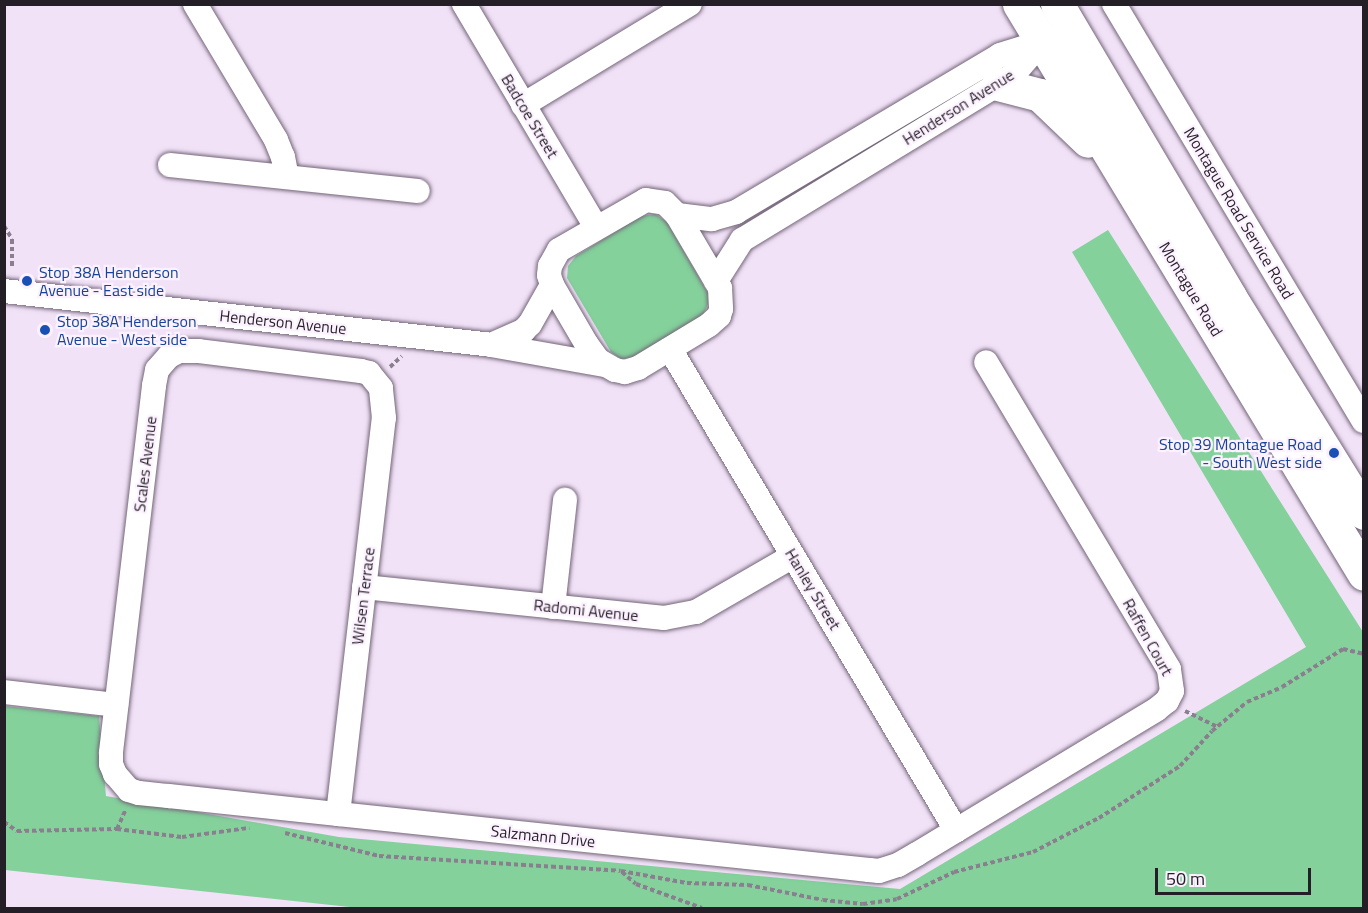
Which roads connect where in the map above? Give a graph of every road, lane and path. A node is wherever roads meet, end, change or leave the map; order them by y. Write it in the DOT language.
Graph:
graph roads {
  1 [pos="195,4"];
  2 [pos="464,4"];
  3 [pos="690,4"];
  4 [pos="1019,4"];
  5 [pos="1114,4"];
  6 [pos="1063,15"];
  7 [pos="1042,42"];
  8 [pos="998,84"];
  9 [pos="523,105"];
  10 [pos="170,165"];
  11 [pos="1120,171"];
  12 [pos="287,177"];
  13 [pos="418,191"];
  14 [pos="677,215"];
  15 [pos="4,226"];
  16 [pos="596,227"];
  17 [pos="8,280"];
  18 [pos="716,281"];
  19 [pos="552,285"];
  20 [pos="491,345"];
  21 [pos="670,349"];
  22 [pos="405,354"];
  23 [pos="986,362"];
  24 [pos="604,365"];
  25 [pos="380,376"];
  26 [pos="1364,421"];
  27 [pos="565,500"];
  28 [pos="1364,513"];
  29 [pos="793,556"];
  30 [pos="1364,574"];
  31 [pos="364,587"];
  32 [pos="553,607"];
  33 [pos="4,692"];
  34 [pos="116,705"];
  35 [pos="1177,706"];
  36 [pos="1218,727"];
  37 [pos="125,793"];
  38 [pos="338,814"];
  39 [pos="117,830"];
  40 [pos="956,830"];
  41 [pos="586,840"];
  42 [pos="702,909"];
  1 -- 12 [label="street"];
  2 -- 9 [label="street, Badcoe Street"];
  3 -- 9 [label="street"];
  4 -- 7 [label="main road, Montague Road"];
  5 -- 26 [label="street, Montague Road Service Road"];
  6 -- 7 [label="main road"];
  6 -- 28 [label="main road, Montague Road"];
  7 -- 8 [label="street, Henderson Avenue"];
  7 -- 11 [label="main road, Montague Road"];
  7 -- 14 [label="street, Henderson Avenue"];
  8 -- 11 [label="main road"];
  8 -- 18 [label="street, Henderson Avenue"];
  9 -- 16 [label="street, Badcoe Street"];
  10 -- 12 [label="street"];
  11 -- 30 [label="main road, Montague Road"];
  12 -- 13 [label="street"];
  14 -- 16 [label="street"];
  14 -- 18 [label="street"];
  15 -- 17 [label="path"];
  16 -- 19 [label="street"];
  17 -- 20 [label="street, Henderson Avenue"];
  18 -- 21 [label="street"];
  19 -- 20 [label="street"];
  19 -- 24 [label="street"];
  20 -- 24 [label="street, Henderson Avenue"];
  21 -- 24 [label="street"];
  21 -- 29 [label="street, Hanley Street"];
  22 -- 25 [label="path"];
  23 -- 40 [label="street, Raffen Court"];
  25 -- 31 [label="street, Wilsen Terrace"];
  25 -- 34 [label="street, Scales Avenue"];
  27 -- 32 [label="street"];
  29 -- 32 [label="street, Radomi Avenue"];
  29 -- 40 [label="street, Hanley Street"];
  31 -- 32 [label="street, Radomi Avenue"];
  31 -- 38 [label="street, Wilsen Terrace"];
  33 -- 34 [label="street"];
  34 -- 37 [label="street, Scales Avenue"];
  35 -- 36 [label="path"];
  37 -- 38 [label="street, Salzmann Drive"];
  37 -- 39 [label="path"];
  38 -- 41 [label="street, Salzmann Drive"];
  40 -- 41 [label="street, Salzmann Drive"];
  41 -- 42 [label="path"];
}
